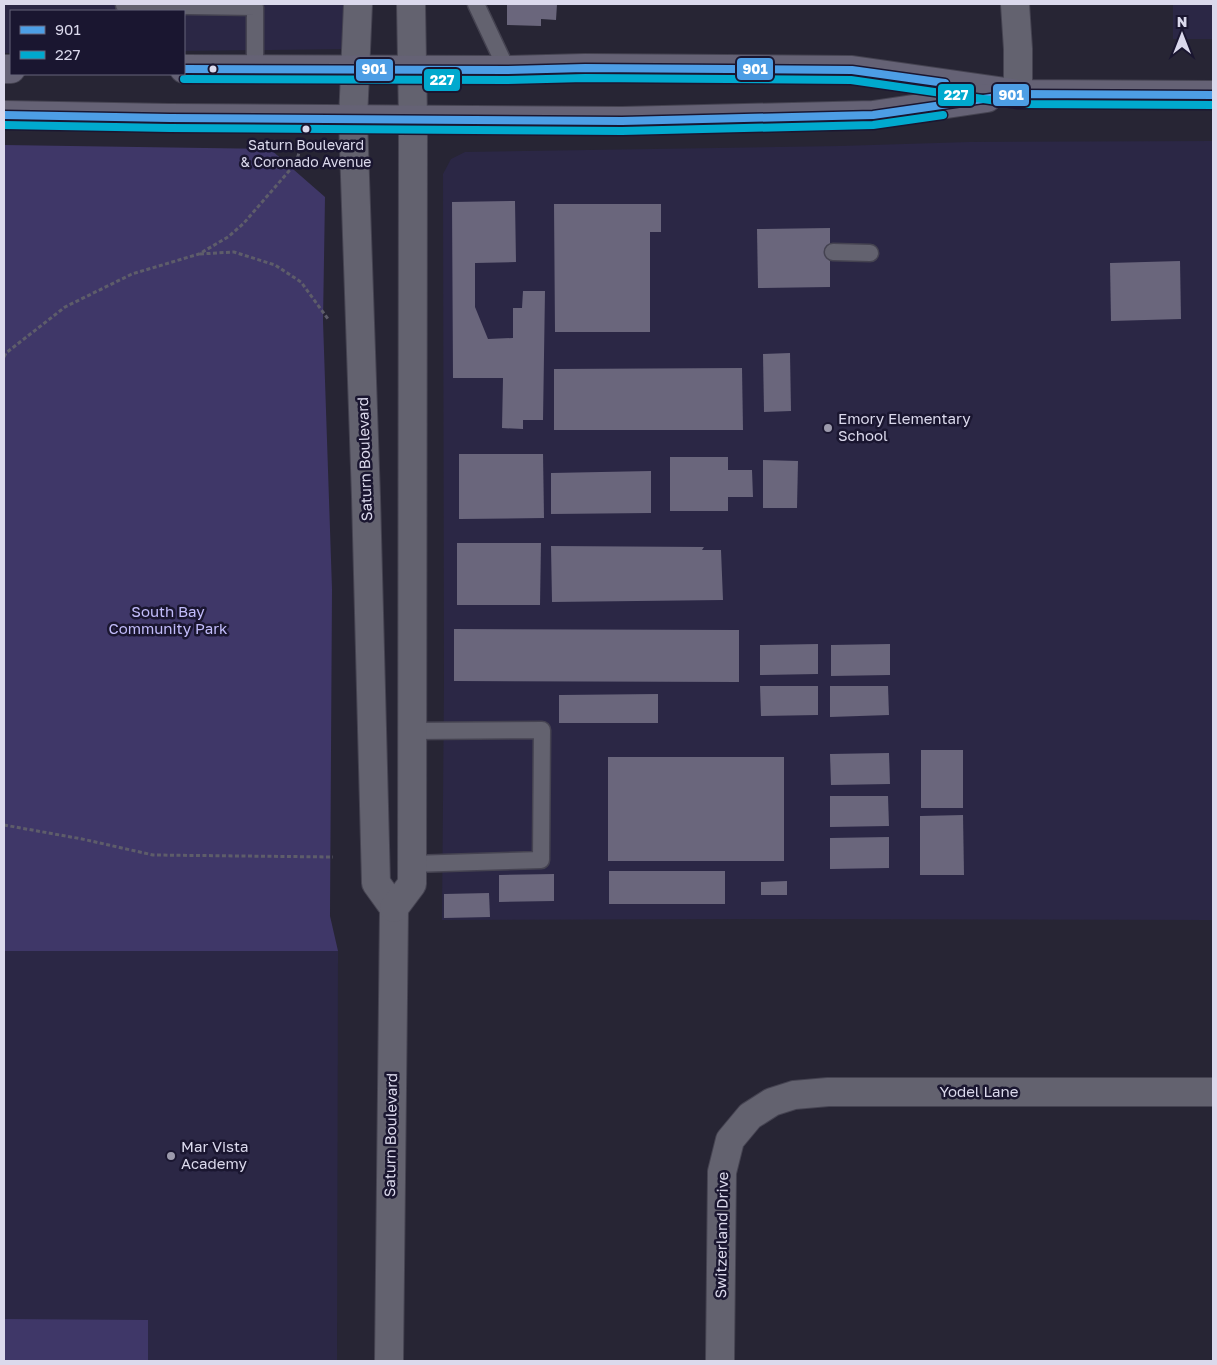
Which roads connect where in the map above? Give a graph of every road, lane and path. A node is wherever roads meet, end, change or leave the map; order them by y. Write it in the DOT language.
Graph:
graph roads {
  1 [pos="358,4"];
  2 [pos="411,4"];
  3 [pos="476,4"];
  4 [pos="1015,4"];
  5 [pos="125,6"];
  6 [pos="255,68"];
  7 [pos="355,68"];
  8 [pos="185,69"];
  9 [pos="412,70"];
  10 [pos="507,70"];
  11 [pos="1018,94"];
  12 [pos="1213,95"];
  13 [pos="4,115"];
  14 [pos="352,119"];
  15 [pos="413,120"];
  16 [pos="300,149"];
  17 [pos="833,252"];
  18 [pos="870,253"];
  19 [pos="199,254"];
  20 [pos="328,319"];
  21 [pos="5,353"];
  22 [pos="4,357"];
  23 [pos="412,731"];
  24 [pos="4,825"];
  25 [pos="333,857"];
  26 [pos="411,864"];
  27 [pos="394,908"];
  28 [pos="1213,1092"];
  29 [pos="750,1116"];
  30 [pos="389,1361"];
  31 [pos="720,1361"];
  1 -- 7 [label="street, Saturn Boulevard"];
  2 -- 9 [label="street"];
  3 -- 10 [label="lane"];
  4 -- 11 [label="street"];
  5 -- 6 [label="lane"];
  6 -- 7 [label="main road"];
  6 -- 8 [label="main road"];
  7 -- 9 [label="main road"];
  7 -- 14 [label="street, Saturn Boulevard"];
  9 -- 10 [label="main road"];
  9 -- 15 [label="street"];
  10 -- 11 [label="main road"];
  11 -- 12 [label="main road"];
  11 -- 15 [label="main road"];
  13 -- 14 [label="main road"];
  14 -- 15 [label="main road"];
  14 -- 27 [label="street, Saturn Boulevard"];
  15 -- 23 [label="street"];
  16 -- 19 [label="path"];
  17 -- 18 [label="lane"];
  19 -- 20 [label="path"];
  19 -- 21 [label="path"];
  21 -- 22 [label="path"];
  23 -- 26 [label="street"];
  23 -- 26 [label="lane"];
  24 -- 25 [label="path"];
  26 -- 27 [label="street"];
  27 -- 30 [label="street, Saturn Boulevard"];
  28 -- 29 [label="street, Yodel Lane"];
  29 -- 31 [label="street, Switzerland Drive"];
}
